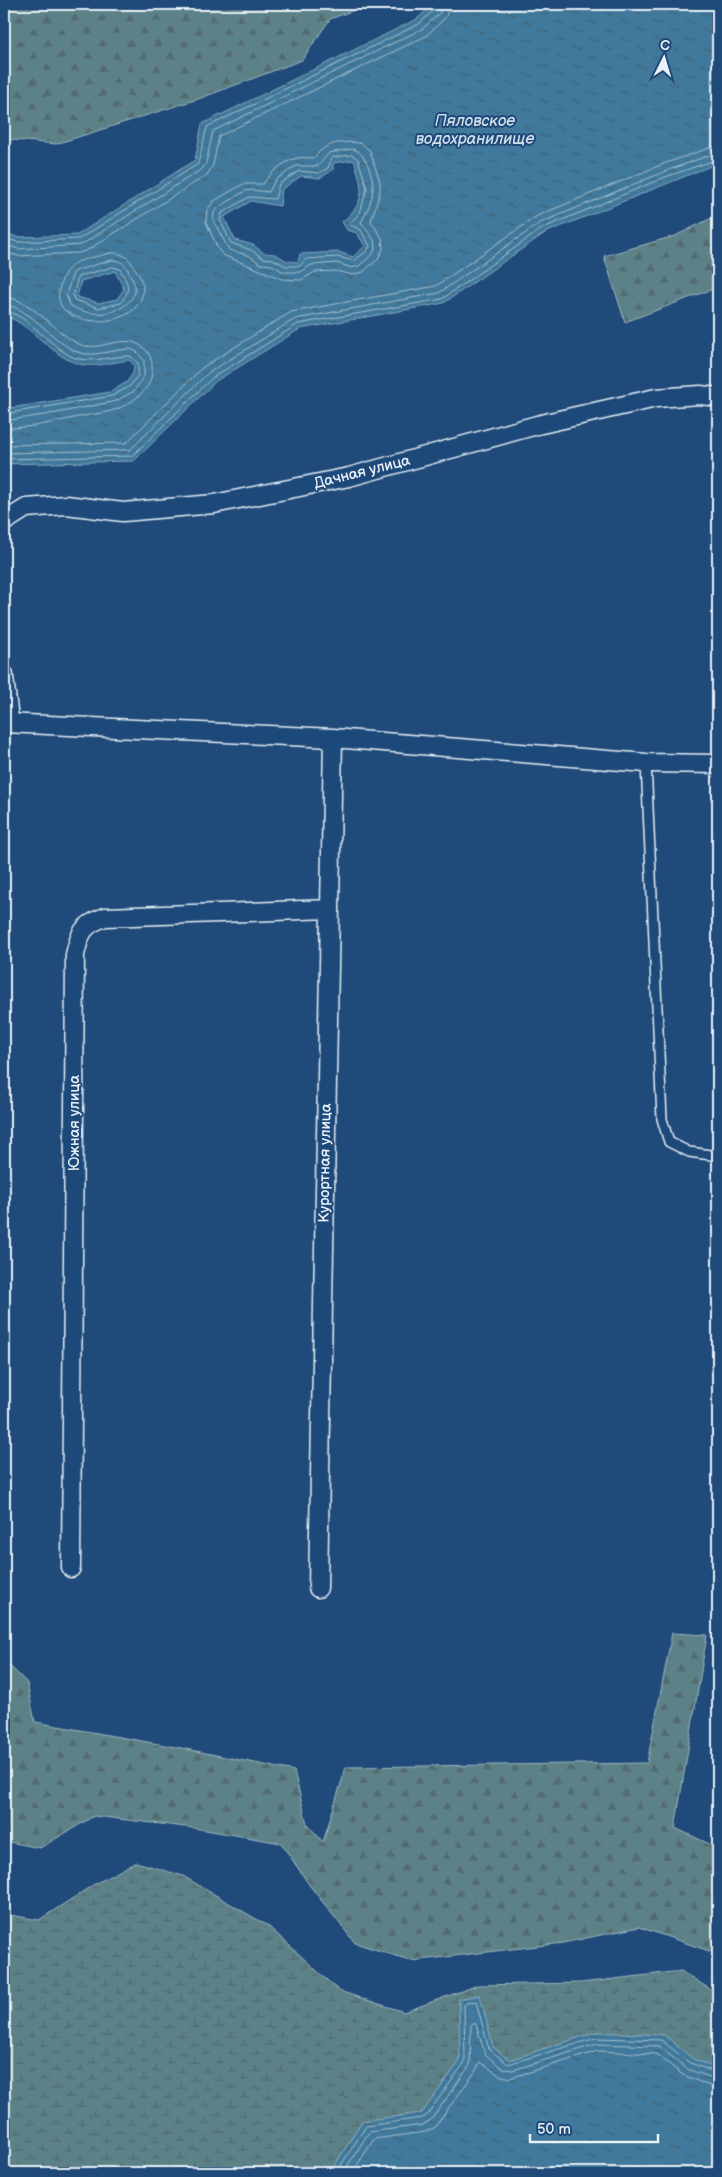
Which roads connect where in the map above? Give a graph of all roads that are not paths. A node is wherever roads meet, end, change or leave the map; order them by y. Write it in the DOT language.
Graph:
graph roads {
  1 [pos="718,397"];
  2 [pos="4,522"];
  3 [pos="4,666"];
  4 [pos="9,723"];
  5 [pos="333,738"];
  6 [pos="646,763"];
  7 [pos="718,764"];
  8 [pos="329,909"];
  9 [pos="718,1156"];
  10 [pos="71,1568"];
  11 [pos="318,1588"];
  1 -- 2 [label="street, Дачная улица"];
  3 -- 4 [label="lane"];
  4 -- 5 [label="street"];
  5 -- 6 [label="street"];
  5 -- 8 [label="street, Курортная улица"];
  6 -- 7 [label="street"];
  6 -- 9 [label="lane"];
  8 -- 10 [label="street, Южная улица"];
  8 -- 11 [label="street, Курортная улица"];
}
